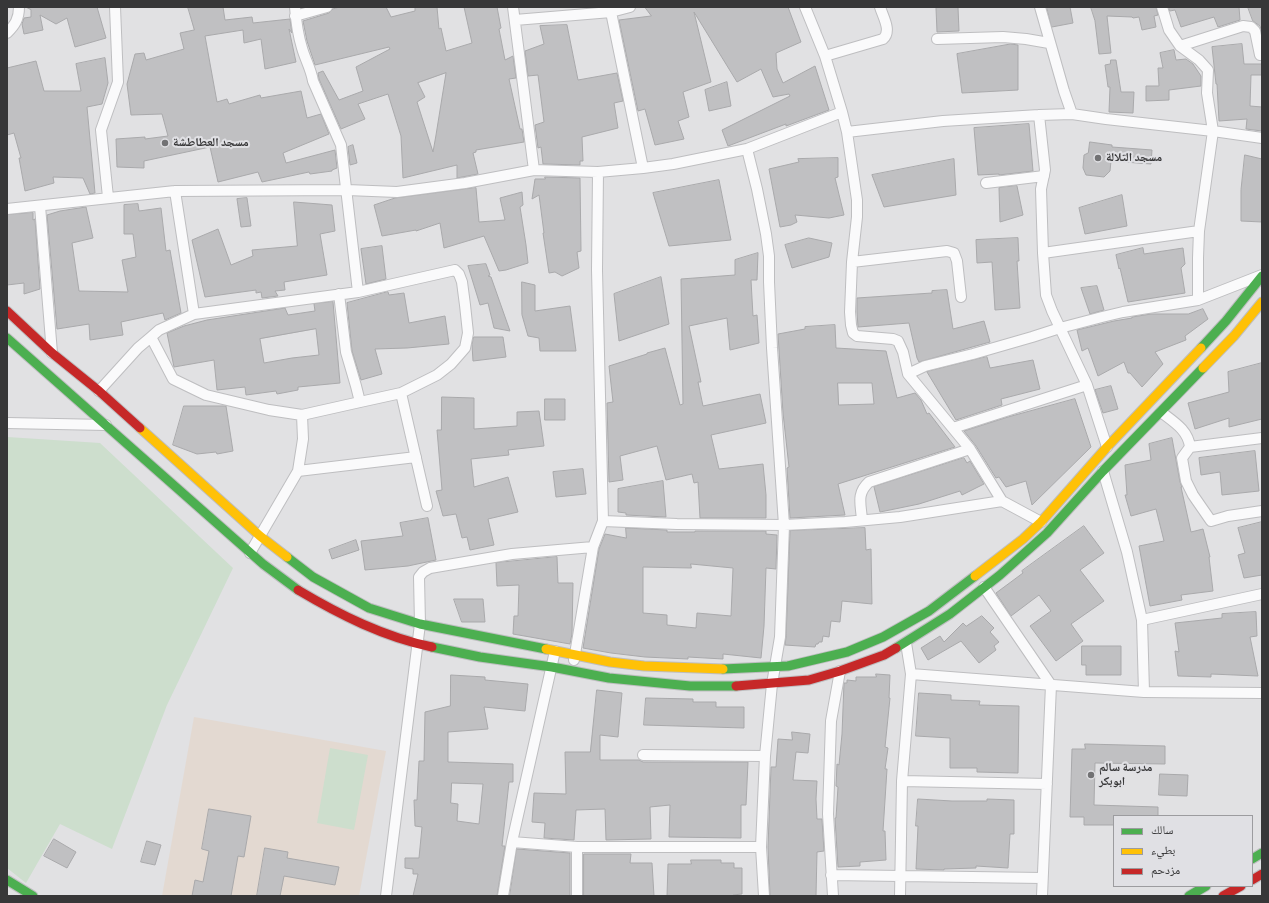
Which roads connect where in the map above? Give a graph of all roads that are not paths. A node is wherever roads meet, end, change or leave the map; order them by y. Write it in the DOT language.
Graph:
graph roads {
  1 [pos="19,7"];
  2 [pos="115,7"];
  3 [pos="327,7"];
  4 [pos="513,7"];
  5 [pos="630,7"];
  6 [pos="805,7"];
  7 [pos="880,7"];
  8 [pos="1040,7"];
  9 [pos="1162,7"];
  10 [pos="295,12"];
  11 [pos="611,12"];
  12 [pos="515,20"];
  13 [pos="7,33"];
  14 [pos="937,39"];
  15 [pos="1049,43"];
  16 [pos="1180,46"];
  17 [pos="1260,55"];
  18 [pos="825,56"];
  19 [pos="842,112"];
  20 [pos="1072,114"];
  21 [pos="1039,115"];
  22 [pos="1213,131"];
  23 [pos="847,132"];
  24 [pos="1262,138"];
  25 [pos="746,149"];
  26 [pos="643,168"];
  27 [pos="534,170"];
  28 [pos="598,172"];
  29 [pos="1044,176"];
  30 [pos="986,183"];
  31 [pos="347,190"];
  32 [pos="175,191"];
  33 [pos="108,197"];
  34 [pos="40,206"];
  35 [pos="7,209"];
  36 [pos="1199,231"];
  37 [pos="1043,253"];
  38 [pos="852,262"];
  39 [pos="1262,275"];
  40 [pos="358,292"];
  41 [pos="339,294"];
  42 [pos="961,297"];
  43 [pos="1198,300"];
  44 [pos="1262,303"];
  45 [pos="7,311"];
  46 [pos="194,314"];
  47 [pos="1060,328"];
  48 [pos="151,337"];
  49 [pos="7,338"];
  50 [pos="52,352"];
  51 [pos="908,374"];
  52 [pos="1087,385"];
  53 [pos="99,391"];
  54 [pos="401,393"];
  55 [pos="360,402"];
  56 [pos="1161,412"];
  57 [pos="302,415"];
  58 [pos="7,423"];
  59 [pos="106,425"];
  60 [pos="952,428"];
  61 [pos="1262,438"];
  62 [pos="1107,447"];
  63 [pos="1190,447"];
  64 [pos="970,449"];
  65 [pos="416,456"];
  66 [pos="298,471"];
  67 [pos="1103,471"];
  68 [pos="1002,501"];
  69 [pos="427,506"];
  70 [pos="1262,511"];
  71 [pos="603,520"];
  72 [pos="862,520"];
  73 [pos="1041,522"];
  74 [pos="784,525"];
  75 [pos="260,536"];
  76 [pos="594,547"];
  77 [pos="250,553"];
  78 [pos="984,587"];
  79 [pos="1262,594"];
  80 [pos="1142,620"];
  81 [pos="420,624"];
  82 [pos="906,643"];
  83 [pos="417,644"];
  84 [pos="555,651"];
  85 [pos="575,655"];
  86 [pos="552,667"];
  87 [pos="775,667"];
  88 [pos="573,671"];
  89 [pos="840,672"];
  90 [pos="911,674"];
  91 [pos="772,684"];
  92 [pos="1052,685"];
  93 [pos="1144,692"];
  94 [pos="1262,693"];
  95 [pos="643,755"];
  96 [pos="765,756"];
  97 [pos="902,781"];
  98 [pos="1047,784"];
  99 [pos="512,842"];
  100 [pos="576,847"];
  101 [pos="761,847"];
  102 [pos="1262,853"];
  103 [pos="1253,858"];
  104 [pos="831,875"];
  105 [pos="900,876"];
  106 [pos="1042,878"];
  107 [pos="7,880"];
  108 [pos="1204,887"];
  109 [pos="1239,887"];
  110 [pos="33,896"];
  111 [pos="386,896"];
  112 [pos="503,896"];
  113 [pos="577,896"];
  114 [pos="764,896"];
  115 [pos="833,896"];
  116 [pos="900,896"];
  117 [pos="1042,896"];
  118 [pos="1188,896"];
  119 [pos="1224,896"];
  1 -- 13 [label="street"];
  2 -- 33 [label="street"];
  3 -- 10 [label="street"];
  4 -- 12 [label="street"];
  5 -- 11 [label="street"];
  6 -- 18 [label="street"];
  7 -- 18 [label="street"];
  8 -- 15 [label="street"];
  9 -- 16 [label="street"];
  10 -- 31 [label="street"];
  11 -- 12 [label="street"];
  11 -- 26 [label="street"];
  12 -- 27 [label="street"];
  14 -- 15 [label="street"];
  15 -- 20 [label="street"];
  16 -- 17 [label="street"];
  16 -- 22 [label="street"];
  18 -- 19 [label="street"];
  19 -- 23 [label="street"];
  19 -- 25 [label="street"];
  20 -- 21 [label="street"];
  20 -- 22 [label="street"];
  21 -- 23 [label="street"];
  21 -- 29 [label="street"];
  22 -- 24 [label="street"];
  22 -- 36 [label="street"];
  23 -- 38 [label="street"];
  25 -- 26 [label="street"];
  25 -- 74 [label="street"];
  26 -- 28 [label="street"];
  27 -- 28 [label="street"];
  27 -- 31 [label="street"];
  28 -- 71 [label="street"];
  29 -- 30 [label="street"];
  29 -- 37 [label="street"];
  31 -- 32 [label="street"];
  31 -- 40 [label="street"];
  32 -- 33 [label="street"];
  32 -- 46 [label="street"];
  33 -- 34 [label="street"];
  34 -- 35 [label="street"];
  34 -- 50 [label="street"];
  36 -- 37 [label="street"];
  36 -- 43 [label="street"];
  37 -- 47 [label="street"];
  38 -- 42 [label="street"];
  38 -- 51 [label="street"];
  39 -- 43 [label="street"];
  39 -- 62 [label="street"];
  40 -- 41 [label="street"];
  40 -- 54 [label="street"];
  41 -- 46 [label="street"];
  41 -- 55 [label="street"];
  43 -- 47 [label="street"];
  44 -- 56 [label="street"];
  45 -- 50 [label="street"];
  46 -- 48 [label="street"];
  47 -- 51 [label="street"];
  47 -- 52 [label="street"];
  48 -- 53 [label="street"];
  48 -- 57 [label="street"];
  49 -- 59 [label="street"];
  50 -- 53 [label="street"];
  51 -- 60 [label="street"];
  52 -- 60 [label="street"];
  52 -- 62 [label="street"];
  53 -- 75 [label="street"];
  54 -- 55 [label="street"];
  54 -- 65 [label="street"];
  55 -- 57 [label="street"];
  56 -- 63 [label="street"];
  56 -- 67 [label="street"];
  57 -- 66 [label="street"];
  58 -- 59 [label="street"];
  59 -- 77 [label="street"];
  60 -- 64 [label="street"];
  61 -- 63 [label="street"];
  62 -- 73 [label="street"];
  63 -- 70 [label="street"];
  64 -- 68 [label="street"];
  64 -- 72 [label="street"];
  65 -- 66 [label="street"];
  65 -- 69 [label="street"];
  66 -- 75 [label="street"];
  67 -- 78 [label="street"];
  67 -- 80 [label="street"];
  68 -- 72 [label="street"];
  68 -- 73 [label="street"];
  71 -- 74 [label="street"];
  71 -- 76 [label="street"];
  72 -- 74 [label="street"];
  73 -- 87 [label="street"];
  74 -- 87 [label="street"];
  75 -- 77 [label="street"];
  75 -- 81 [label="street"];
  76 -- 81 [label="street"];
  76 -- 85 [label="street"];
  77 -- 83 [label="street"];
  78 -- 82 [label="street"];
  78 -- 92 [label="street"];
  79 -- 80 [label="street"];
  80 -- 93 [label="street"];
  81 -- 83 [label="street"];
  81 -- 84 [label="street"];
  82 -- 89 [label="street"];
  82 -- 90 [label="street"];
  83 -- 86 [label="street"];
  83 -- 111 [label="street"];
  84 -- 85 [label="street"];
  84 -- 86 [label="street"];
  85 -- 87 [label="street"];
  85 -- 88 [label="street"];
  86 -- 88 [label="street"];
  86 -- 99 [label="street"];
  87 -- 91 [label="street"];
  88 -- 91 [label="street"];
  89 -- 91 [label="street"];
  89 -- 104 [label="street"];
  90 -- 92 [label="street"];
  90 -- 97 [label="street"];
  91 -- 96 [label="street"];
  92 -- 93 [label="street"];
  92 -- 98 [label="street"];
  93 -- 94 [label="street"];
  95 -- 96 [label="street"];
  96 -- 101 [label="street"];
  97 -- 98 [label="street"];
  97 -- 105 [label="street"];
  98 -- 106 [label="street"];
  99 -- 100 [label="street"];
  99 -- 112 [label="street"];
  100 -- 101 [label="street"];
  100 -- 113 [label="street"];
  101 -- 114 [label="street"];
  102 -- 103 [label="street"];
  104 -- 105 [label="street"];
  104 -- 115 [label="street"];
  105 -- 106 [label="street"];
  105 -- 116 [label="street"];
  106 -- 117 [label="street"];
  107 -- 110 [label="street"];
  108 -- 118 [label="street"];
  109 -- 119 [label="street"];
}
